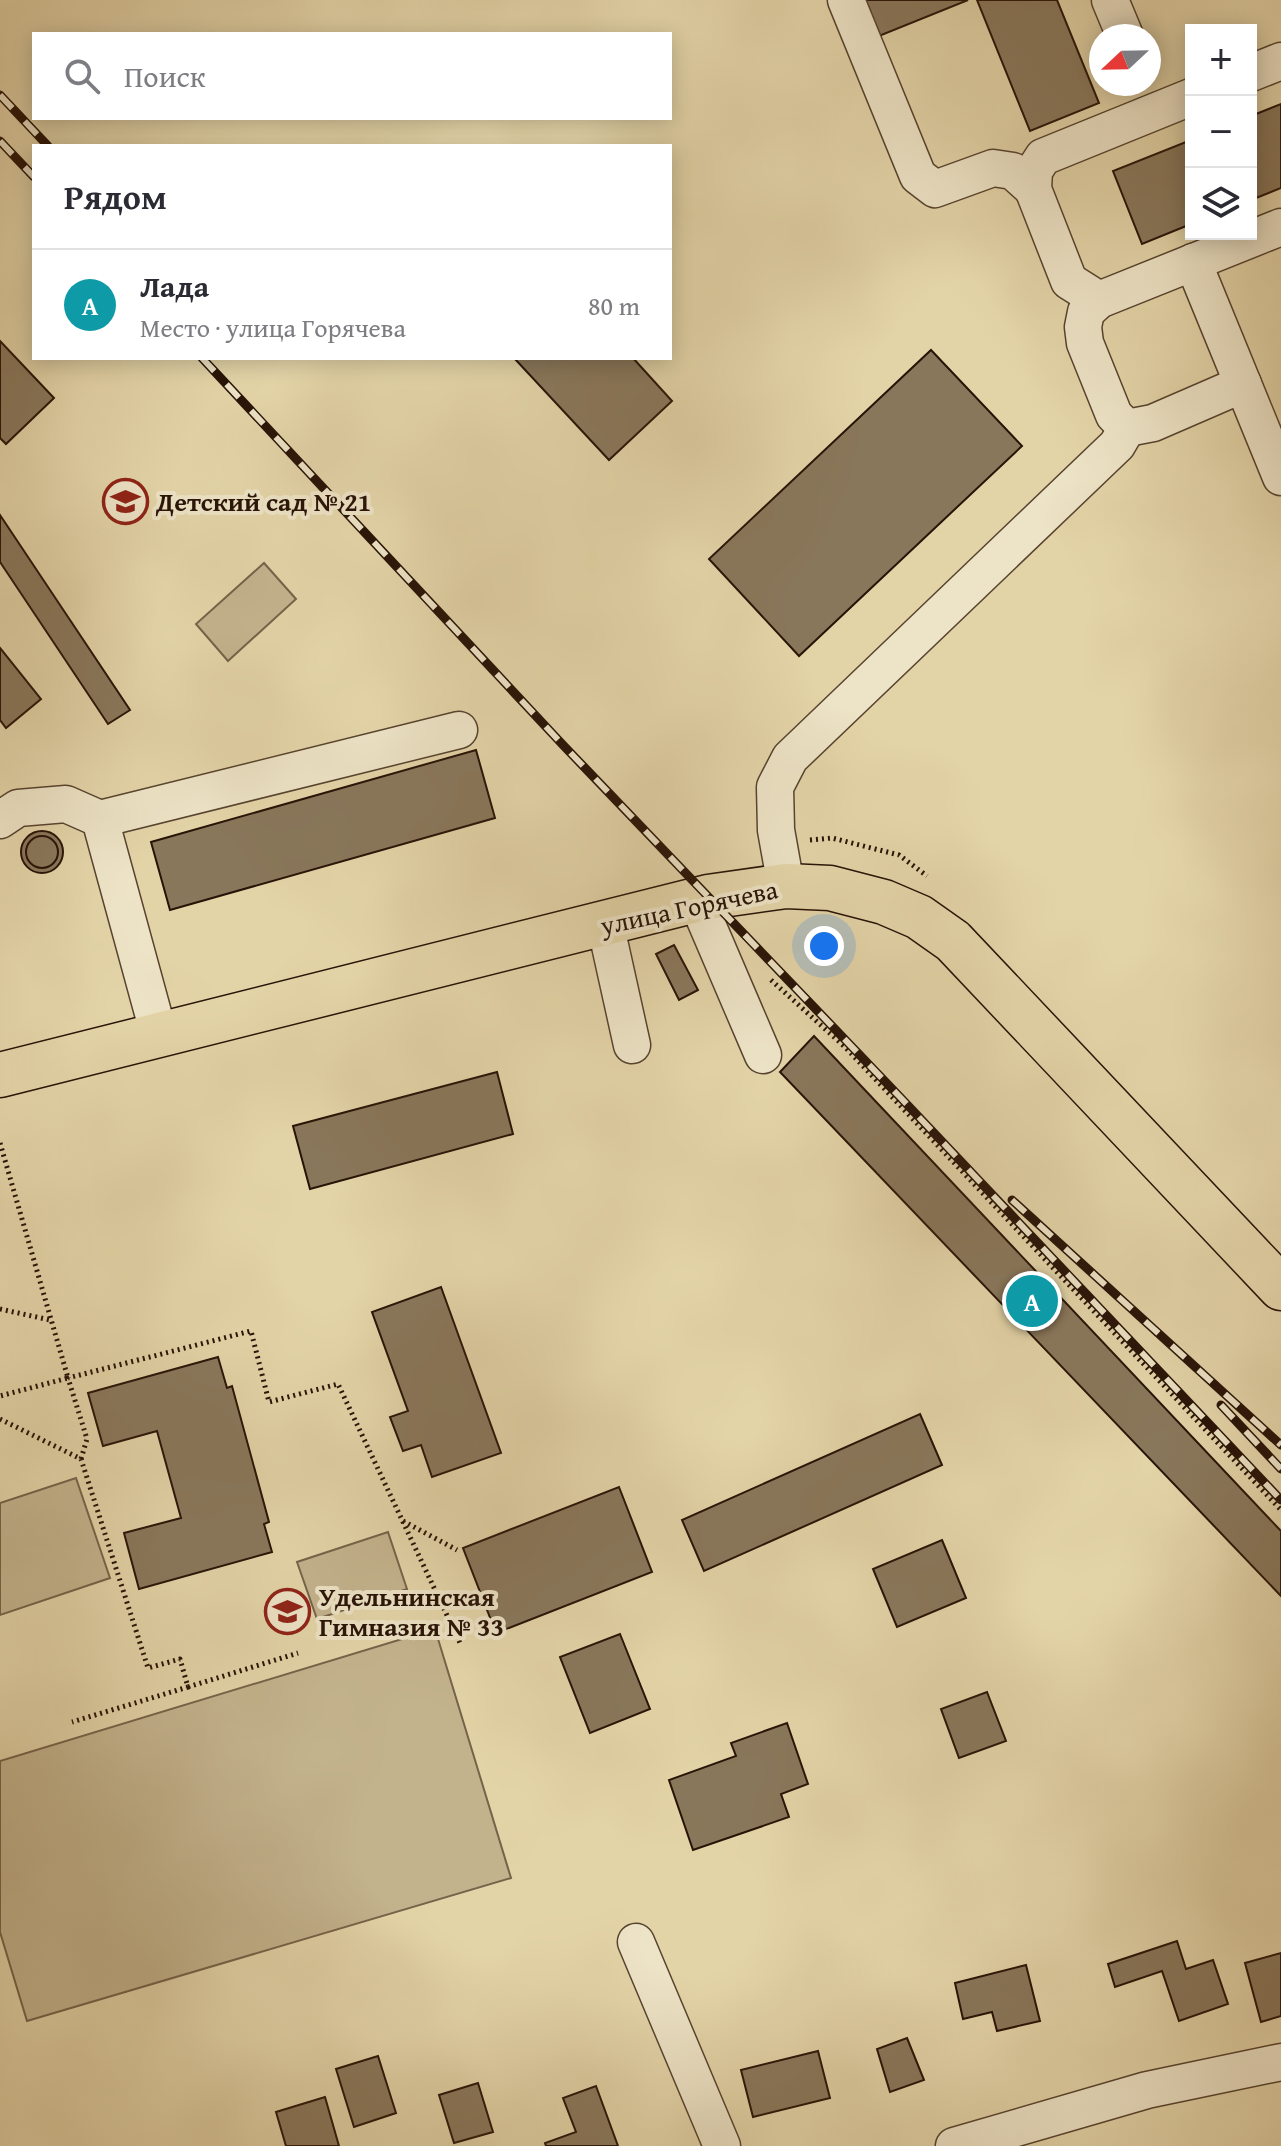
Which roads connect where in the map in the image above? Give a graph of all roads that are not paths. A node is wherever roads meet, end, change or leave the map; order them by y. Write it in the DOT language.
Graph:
graph roads {
  1 [pos="846,0"];
  2 [pos="1110,0"];
  3 [pos="1120,24"];
  4 [pos="1281,61"];
  5 [pos="1257,71"];
  6 [pos="1185,97"];
  7 [pos="1150,98"];
  8 [pos="1033,189"];
  9 [pos="1281,227"];
  10 [pos="1193,262"];
  11 [pos="1099,300"];
  12 [pos="1243,384"];
  13 [pos="1127,428"];
  14 [pos="1281,477"];
  15 [pos="459,730"];
  16 [pos="100,819"];
  17 [pos="0,820"];
  18 [pos="786,886"];
  19 [pos="697,901"];
  20 [pos="605,923"];
  21 [pos="159,1035"];
  22 [pos="632,1045"];
  23 [pos="763,1055"];
  24 [pos="0,1075"];
  25 [pos="1281,1288"];
  26 [pos="636,1942"];
  27 [pos="1281,2062"];
  28 [pos="722,2146"];
  29 [pos="954,2146"];
  1 -- 8 [label="street"];
  2 -- 3 [label="street"];
  4 -- 5 [label="street"];
  6 -- 7 [label="street"];
  7 -- 8 [label="street"];
  8 -- 11 [label="street"];
  9 -- 10 [label="street"];
  10 -- 11 [label="street"];
  10 -- 12 [label="street"];
  11 -- 13 [label="street"];
  12 -- 13 [label="street"];
  12 -- 14 [label="street"];
  13 -- 18 [label="street"];
  15 -- 16 [label="street"];
  16 -- 17 [label="street"];
  16 -- 21 [label="street"];
  18 -- 19 [label="main road, улица Горячева"];
  18 -- 25 [label="main road, улица Горячева"];
  19 -- 20 [label="main road, улица Горячева"];
  19 -- 23 [label="street"];
  20 -- 21 [label="main road, улица Горячева"];
  20 -- 22 [label="street"];
  21 -- 24 [label="main road, улица Горячева"];
  26 -- 28 [label="street"];
  27 -- 29 [label="street"];
}
